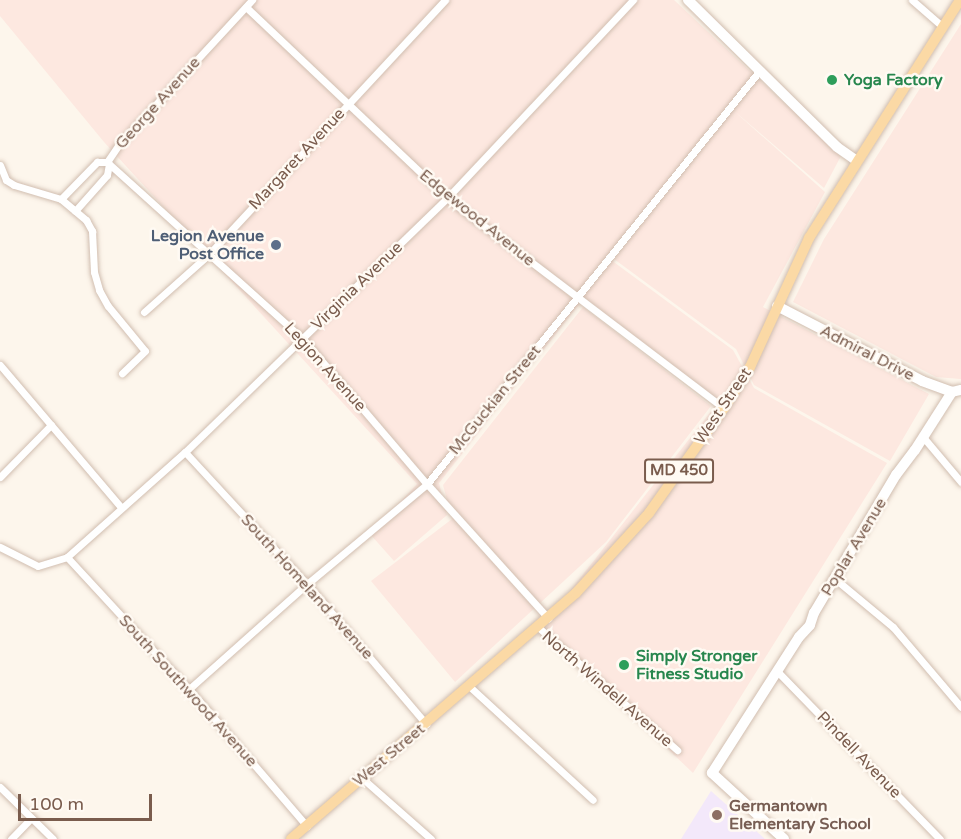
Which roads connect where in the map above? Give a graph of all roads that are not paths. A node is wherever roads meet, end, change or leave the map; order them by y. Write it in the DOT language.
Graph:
graph roads {
  1 [pos="252,0"];
  2 [pos="445,0"];
  3 [pos="633,0"];
  4 [pos="688,0"];
  5 [pos="912,0"];
  6 [pos="960,0"];
  7 [pos="246,7"];
  8 [pos="942,26"];
  9 [pos="760,70"];
  10 [pos="348,105"];
  11 [pos="857,162"];
  12 [pos="108,163"];
  13 [pos="0,165"];
  14 [pos="447,198"];
  15 [pos="61,199"];
  16 [pos="75,211"];
  17 [pos="208,254"];
  18 [pos="578,298"];
  19 [pos="777,306"];
  20 [pos="144,312"];
  21 [pos="303,339"];
  22 [pos="0,365"];
  23 [pos="122,373"];
  24 [pos="956,391"];
  25 [pos="724,408"];
  26 [pos="51,425"];
  27 [pos="923,437"];
  28 [pos="185,452"];
  29 [pos="0,477"];
  30 [pos="961,482"];
  31 [pos="428,484"];
  32 [pos="121,507"];
  33 [pos="0,547"];
  34 [pos="67,557"];
  35 [pos="834,578"];
  36 [pos="307,584"];
  37 [pos="548,618"];
  38 [pos="538,627"];
  39 [pos="777,671"];
  40 [pos="469,686"];
  41 [pos="189,689"];
  42 [pos="961,707"];
  43 [pos="426,724"];
  44 [pos="677,750"];
  45 [pos="362,778"];
  46 [pos="0,787"];
  47 [pos="593,800"];
  48 [pos="31,818"];
  49 [pos="307,826"];
  50 [pos="11,839"];
  51 [pos="53,839"];
  52 [pos="291,839"];
  53 [pos="431,839"];
  54 [pos="784,839"];
  55 [pos="940,839"];
  1 -- 7 [label="street, George Avenue"];
  2 -- 10 [label="street, Margaret Avenue"];
  3 -- 14 [label="street, Virginia Avenue"];
  4 -- 9 [label="street"];
  5 -- 8 [label="street"];
  6 -- 8 [label="main road, West Street / MD 450"];
  7 -- 10 [label="street, Edgewood Avenue"];
  7 -- 12 [label="street, George Avenue"];
  8 -- 11 [label="main road, West Street / MD 450"];
  9 -- 11 [label="street"];
  9 -- 18 [label="street, McGuckian Street"];
  10 -- 14 [label="street, Edgewood Avenue"];
  10 -- 17 [label="street, Margaret Avenue"];
  11 -- 19 [label="main road, West Street / MD 450"];
  12 -- 15 [label="street, George Avenue"];
  12 -- 16 [label="street"];
  12 -- 17 [label="street, Legion Avenue"];
  13 -- 15 [label="street"];
  14 -- 18 [label="street, Edgewood Avenue"];
  14 -- 21 [label="street, Virginia Avenue"];
  15 -- 16 [label="street"];
  16 -- 23 [label="street"];
  17 -- 20 [label="street, Margaret Avenue"];
  17 -- 21 [label="street, Legion Avenue"];
  18 -- 25 [label="street, Edgewood Avenue"];
  18 -- 31 [label="street, McGuckian Street"];
  19 -- 24 [label="street, Admiral Drive"];
  19 -- 25 [label="main road, West Street / MD 450"];
  21 -- 28 [label="street, Virginia Avenue"];
  21 -- 31 [label="street, Legion Avenue"];
  22 -- 26 [label="street"];
  24 -- 27 [label="street, Poplar Avenue"];
  25 -- 37 [label="main road, West Street / MD 450"];
  26 -- 29 [label="street"];
  26 -- 32 [label="street"];
  27 -- 30 [label="street"];
  27 -- 35 [label="street, Poplar Avenue"];
  28 -- 32 [label="street, Virginia Avenue"];
  28 -- 36 [label="street, South Homeland Avenue"];
  31 -- 36 [label="street, McGuckian Street"];
  31 -- 37 [label="street, Legion Avenue"];
  32 -- 34 [label="street, Virginia Avenue"];
  33 -- 34 [label="street"];
  34 -- 41 [label="street, South Southwood Avenue"];
  35 -- 39 [label="street, Poplar Avenue"];
  35 -- 42 [label="street"];
  36 -- 41 [label="street, McGuckian Street"];
  36 -- 43 [label="street, South Homeland Avenue"];
  37 -- 38 [label="main road, West Street / MD 450"];
  38 -- 40 [label="main road, West Street / MD 450"];
  38 -- 44 [label="street, North Windell Avenue"];
  39 -- 54 [label="street, Poplar Avenue"];
  39 -- 55 [label="street, Pindell Avenue"];
  40 -- 43 [label="main road, West Street / MD 450"];
  40 -- 47 [label="street"];
  41 -- 49 [label="street, South Southwood Avenue"];
  43 -- 45 [label="main road, West Street / MD 450"];
  45 -- 49 [label="main road, West Street / MD 450"];
  45 -- 53 [label="street"];
  46 -- 48 [label="street"];
  48 -- 50 [label="street"];
  48 -- 51 [label="street"];
  49 -- 52 [label="main road, West Street / MD 450"];
}
